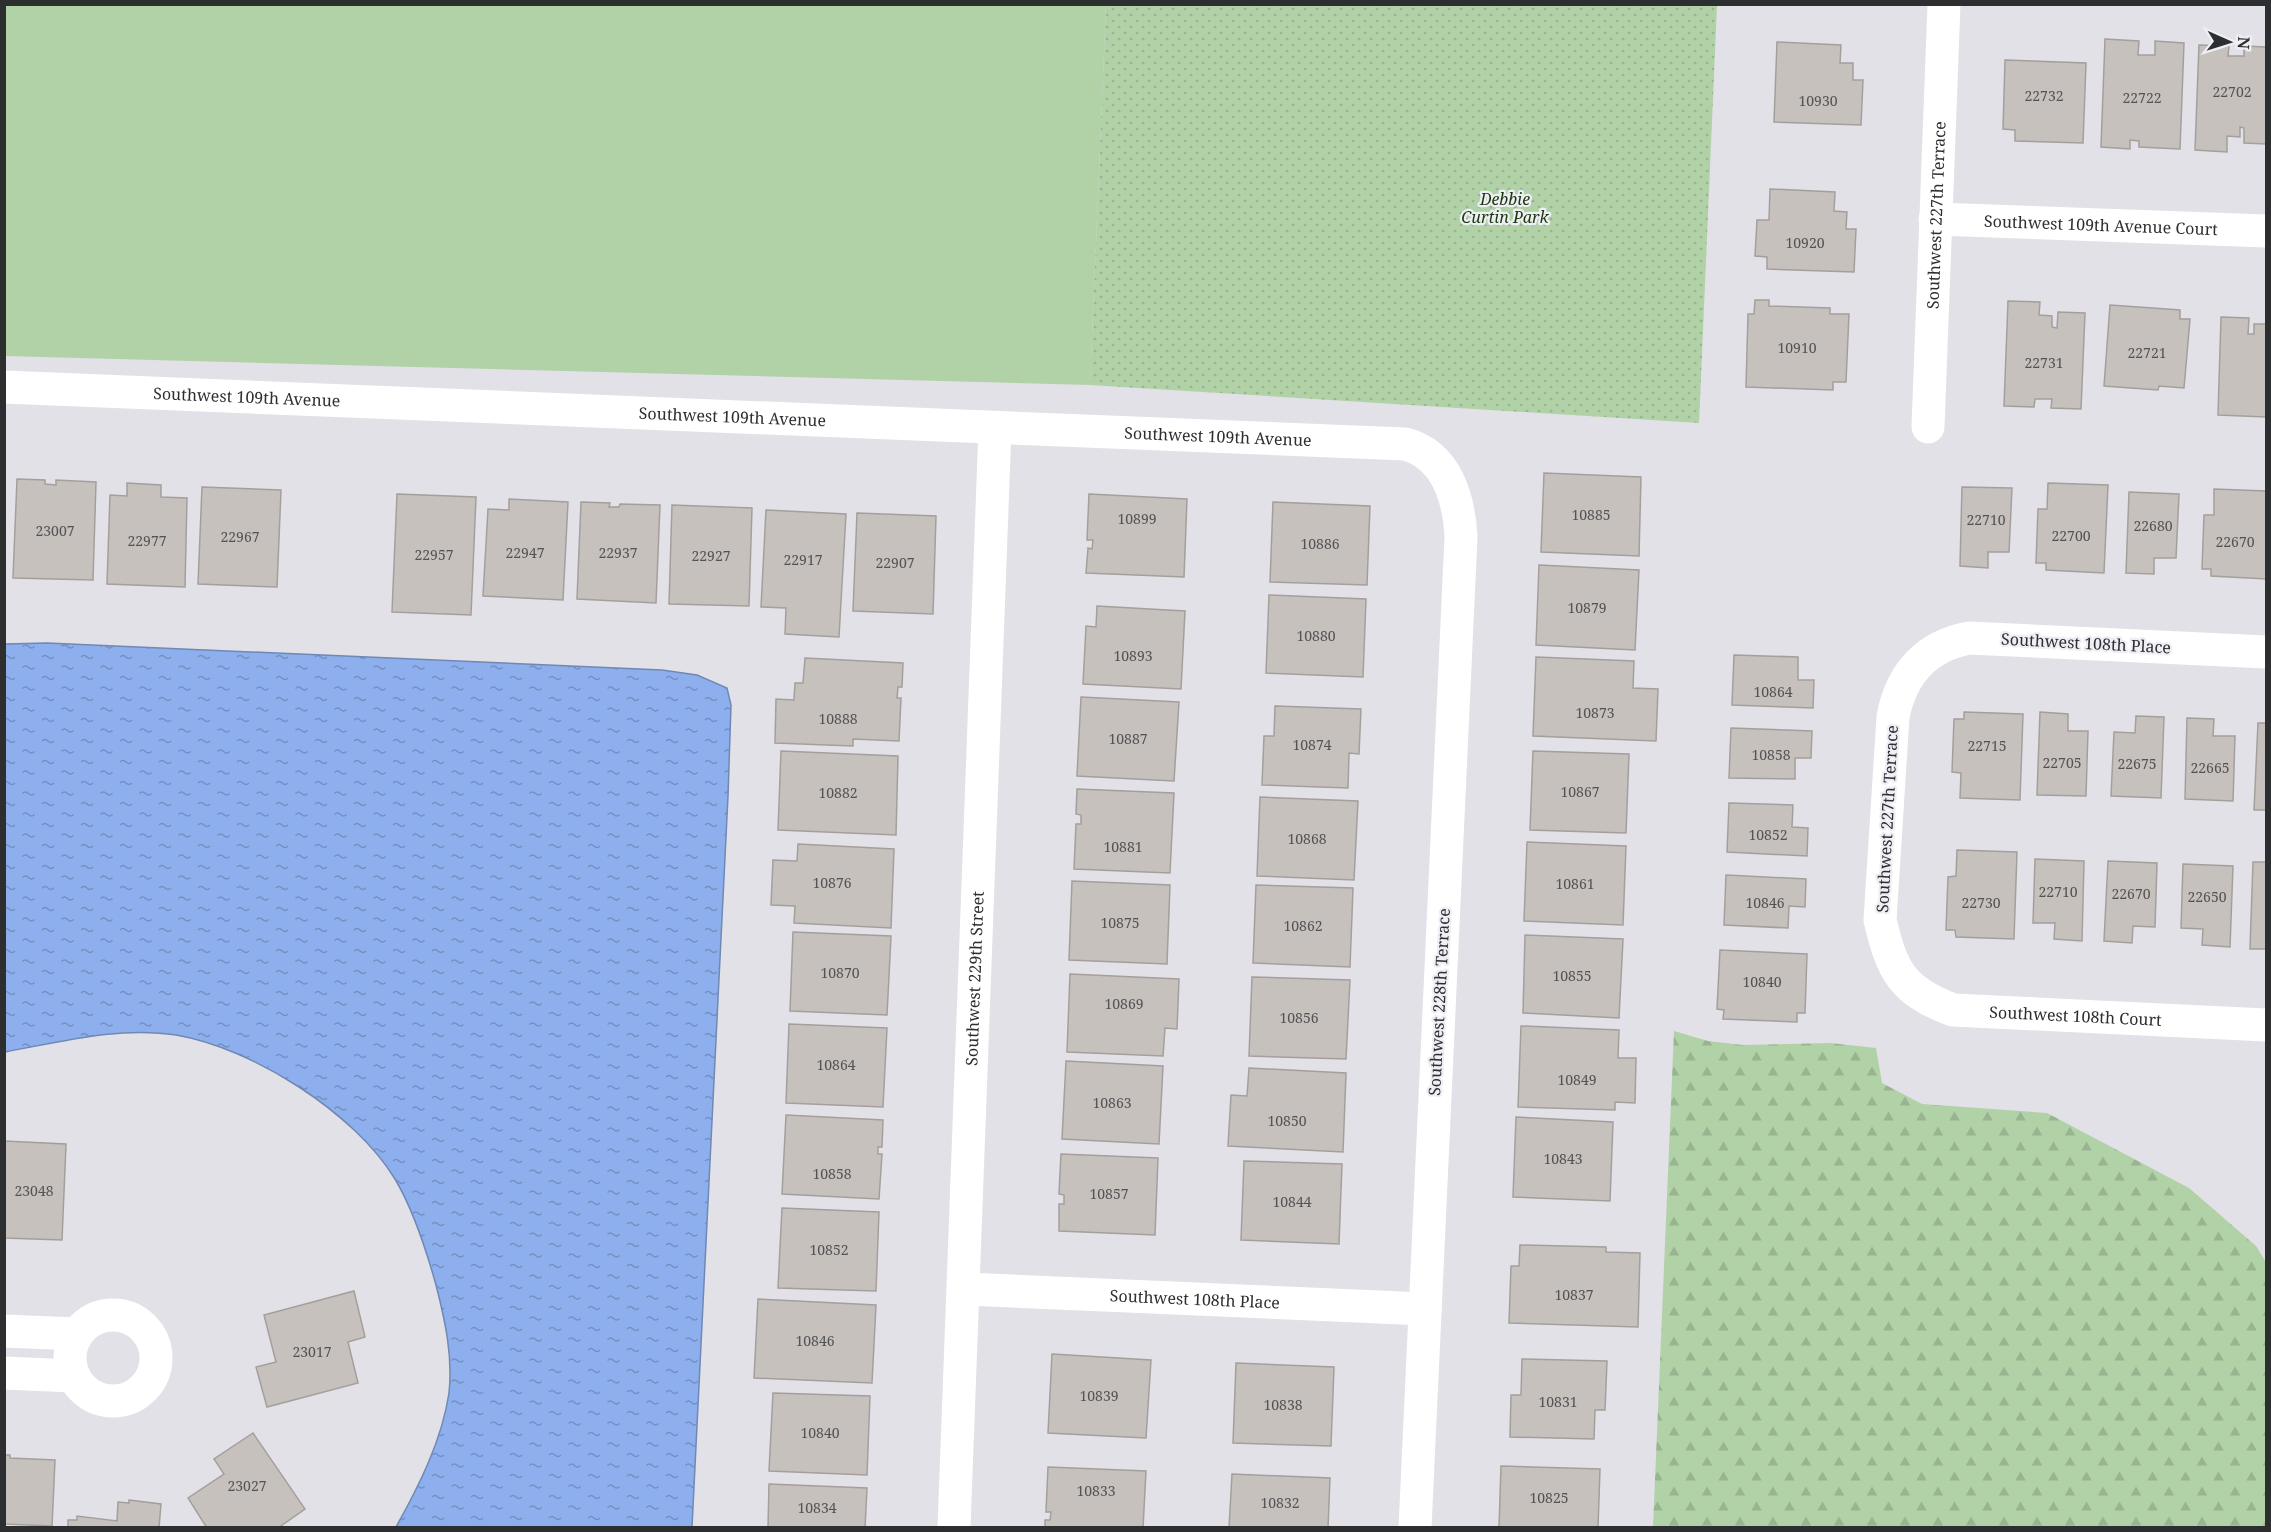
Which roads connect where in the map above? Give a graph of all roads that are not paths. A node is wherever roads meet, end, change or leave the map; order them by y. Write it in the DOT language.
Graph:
graph roads {
  1 [pos="1944,4"];
  2 [pos="1935,219"];
  3 [pos="2266,231"];
  4 [pos="4,387"];
  5 [pos="1928,427"];
  6 [pos="995,428"];
  7 [pos="1448,478"];
  8 [pos="2266,652"];
  9 [pos="1914,667"];
  10 [pos="1897,973"];
  11 [pos="2266,1024"];
  12 [pos="965,1289"];
  13 [pos="1425,1309"];
  14 [pos="4,1331"];
  15 [pos="77,1334"];
  16 [pos="4,1372"];
  17 [pos="74,1376"];
  18 [pos="954,1527"];
  19 [pos="1415,1527"];
  1 -- 2 [label="street, Southwest 227th Terrace"];
  2 -- 3 [label="street, Southwest 109th Avenue Court"];
  2 -- 5 [label="street, Southwest 227th Terrace"];
  4 -- 6 [label="street, Southwest 109th Avenue"];
  6 -- 7 [label="street, Southwest 109th Avenue"];
  6 -- 12 [label="street, Southwest 229th Street"];
  7 -- 13 [label="street, Southwest 228th Terrace"];
  8 -- 9 [label="street, Southwest 108th Place"];
  9 -- 10 [label="street, Southwest 227th Terrace"];
  10 -- 11 [label="street, Southwest 108th Court"];
  12 -- 13 [label="street, Southwest 108th Place"];
  12 -- 18 [label="street, Southwest 229th Street"];
  13 -- 19 [label="street, Southwest 228th Terrace"];
  14 -- 15 [label="street"];
  15 -- 17 [label="street"];
  15 -- 17 [label="street"];
  16 -- 17 [label="street"];
}
